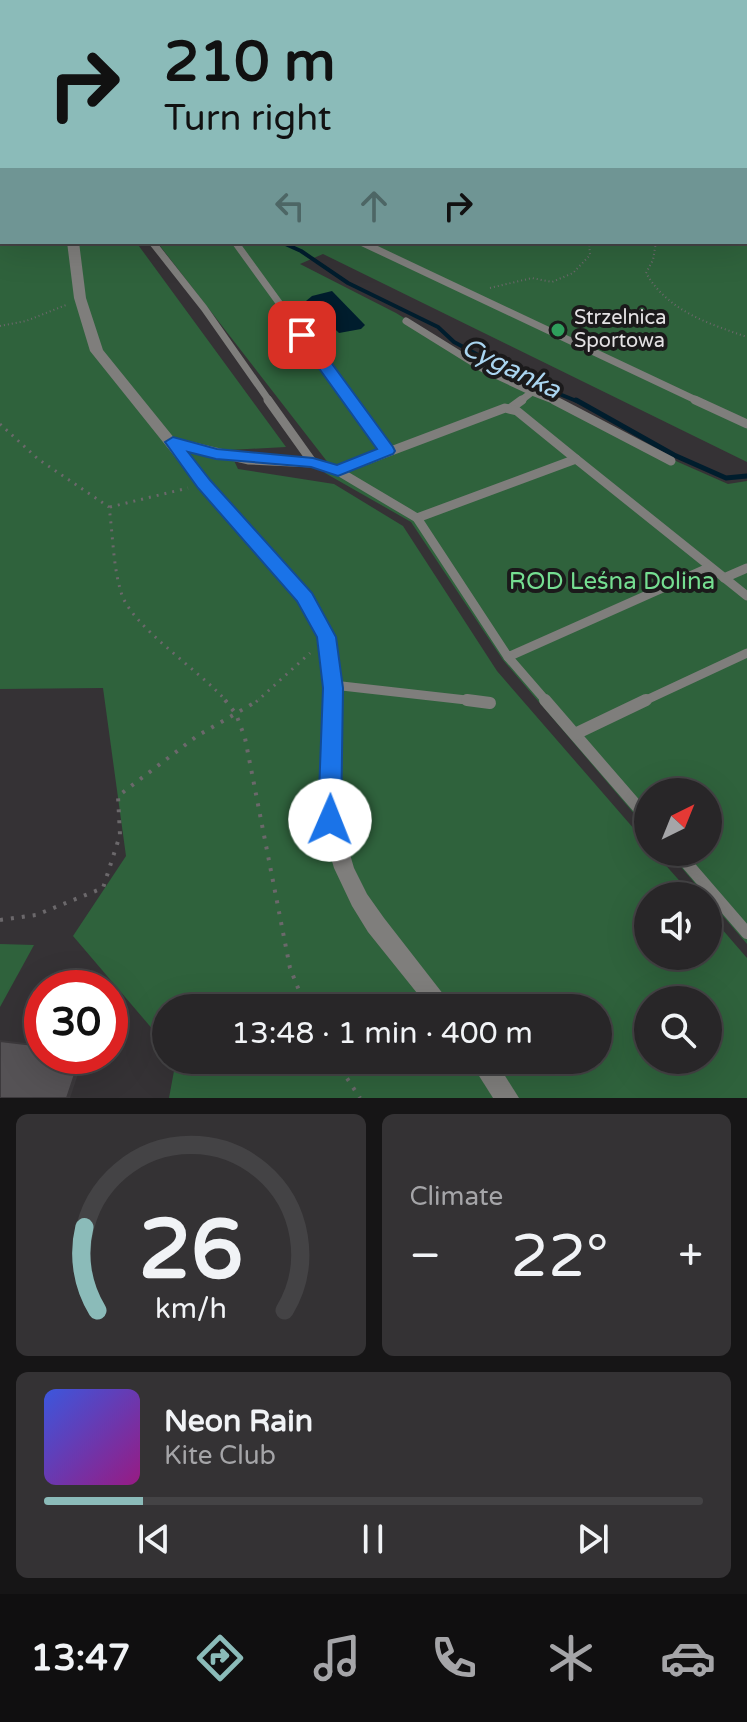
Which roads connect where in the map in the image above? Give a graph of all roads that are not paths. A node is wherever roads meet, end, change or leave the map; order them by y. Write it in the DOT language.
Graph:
graph roads {
  1 [pos="73,244"];
  2 [pos="154,244"];
  3 [pos="236,244"];
  4 [pos="365,244"];
  5 [pos="406,321"];
  6 [pos="532,392"];
  7 [pos="511,408"];
  8 [pos="747,424"];
  9 [pos="173,442"];
  10 [pos="387,451"];
  11 [pos="576,459"];
  12 [pos="671,461"];
  13 [pos="313,463"];
  14 [pos="338,471"];
  15 [pos="417,518"];
  16 [pos="710,567"];
  17 [pos="747,568"];
  18 [pos="724,578"];
  19 [pos="747,596"];
  20 [pos="747,653"];
  21 [pos="508,657"];
  22 [pos="333,685"];
  23 [pos="490,703"];
  24 [pos="575,734"];
  25 [pos="634,803"];
  26 [pos="689,866"];
  27 [pos="747,933"];
  28 [pos="432,994"];
  29 [pos="491,1074"];
  30 [pos="507,1098"];
  1 -- 9 [label="street"];
  2 -- 13 [label="lane"];
  3 -- 10 [label="lane"];
  4 -- 8 [label="lane"];
  5 -- 6 [label="lane"];
  6 -- 7 [label="lane"];
  6 -- 12 [label="lane"];
  7 -- 10 [label="lane"];
  7 -- 11 [label="lane"];
  9 -- 13 [label="lane"];
  9 -- 22 [label="street"];
  10 -- 14 [label="lane"];
  11 -- 15 [label="lane"];
  11 -- 16 [label="lane"];
  13 -- 14 [label="lane"];
  14 -- 15 [label="lane"];
  15 -- 21 [label="lane"];
  16 -- 18 [label="lane"];
  16 -- 21 [label="lane"];
  17 -- 18 [label="lane"];
  18 -- 19 [label="lane"];
  20 -- 24 [label="lane"];
  21 -- 24 [label="lane"];
  22 -- 23 [label="lane"];
  22 -- 28 [label="street"];
  24 -- 25 [label="lane"];
  26 -- 27 [label="lane"];
  29 -- 30 [label="street"];
}
